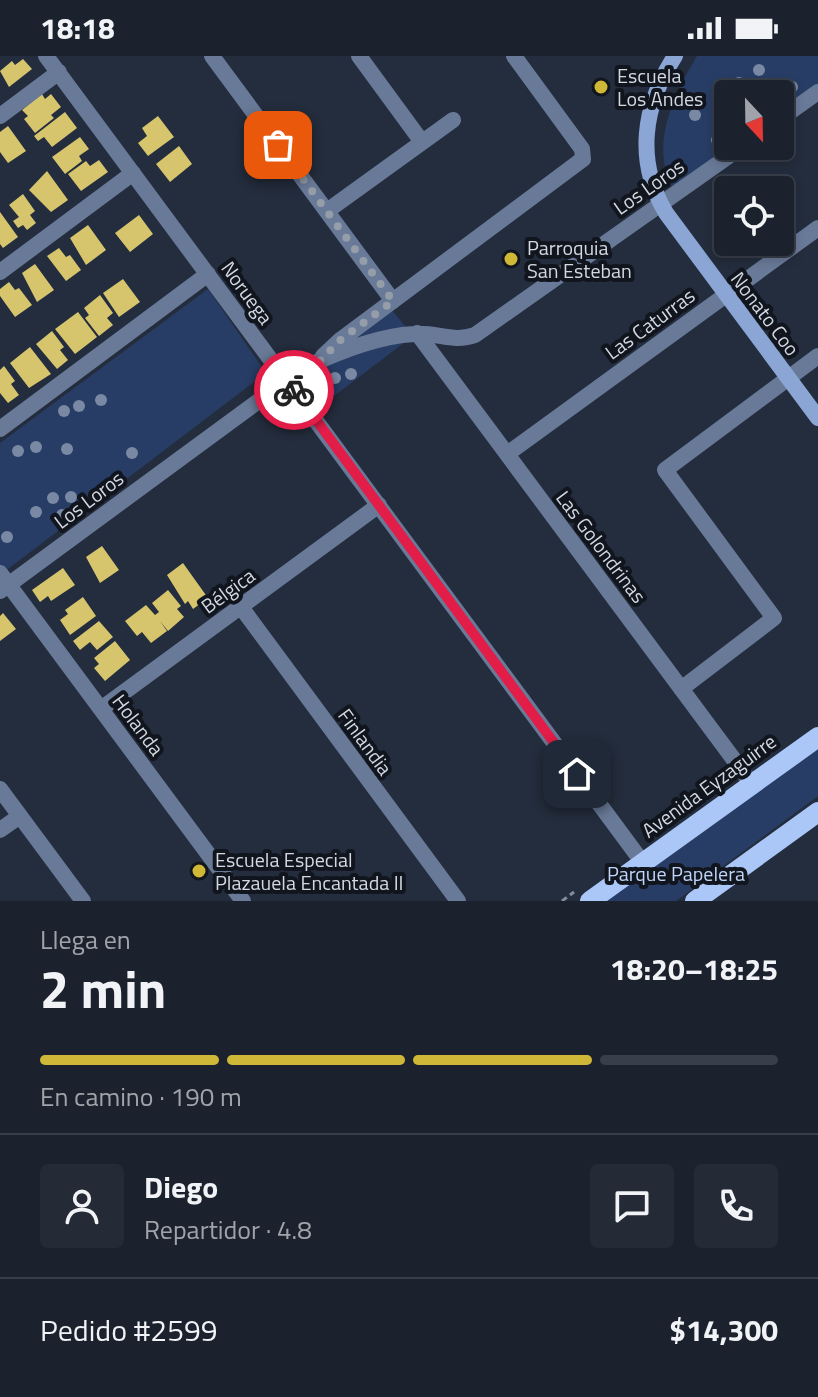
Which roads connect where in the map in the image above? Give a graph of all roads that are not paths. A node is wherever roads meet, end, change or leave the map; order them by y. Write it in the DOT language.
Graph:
graph roads {
  1 [pos="46,56"];
  2 [pos="212,56"];
  3 [pos="359,56"];
  4 [pos="514,56"];
  5 [pos="675,56"];
  6 [pos="59,72"];
  7 [pos="818,92"];
  8 [pos="794,109"];
  9 [pos="0,116"];
  10 [pos="453,120"];
  11 [pos="422,142"];
  12 [pos="723,160"];
  13 [pos="133,173"];
  14 [pos="660,203"];
  15 [pos="327,211"];
  16 [pos="818,228"];
  17 [pos="0,272"];
  18 [pos="208,274"];
  19 [pos="726,294"];
  20 [pos="393,301"];
  21 [pos="417,333"];
  22 [pos="818,356"];
  23 [pos="320,361"];
  24 [pos="789,378"];
  25 [pos="286,379"];
  26 [pos="818,418"];
  27 [pos="0,429"];
  28 [pos="507,454"];
  29 [pos="379,505"];
  30 [pos="3,583"];
  31 [pos="241,607"];
  32 [pos="681,689"];
  33 [pos="101,709"];
  34 [pos="818,737"];
  35 [pos="752,784"];
  36 [pos="0,789"];
  37 [pos="818,812"];
  38 [pos="20,816"];
  39 [pos="0,830"];
  40 [pos="643,863"];
  41 [pos="83,901"];
  42 [pos="243,901"];
  43 [pos="458,901"];
  44 [pos="590,901"];
  45 [pos="695,901"];
  1 -- 6 [label="street, Noruega"];
  2 -- 15 [label="street"];
  3 -- 11 [label="street"];
  4 -- 20 [label="street, Los Loros"];
  5 -- 14 [label="street, Nonato Coo"];
  6 -- 9 [label="street"];
  6 -- 13 [label="street, Noruega"];
  7 -- 8 [label="street"];
  10 -- 11 [label="street"];
  11 -- 15 [label="street"];
  12 -- 14 [label="street, Los Loros"];
  13 -- 17 [label="street"];
  13 -- 18 [label="street, Noruega"];
  14 -- 19 [label="street, Nonato Coo"];
  14 -- 21 [label="street, Los Loros"];
  15 -- 20 [label="street"];
  16 -- 19 [label="street, Las Caturras"];
  18 -- 25 [label="street, Noruega"];
  18 -- 27 [label="street"];
  19 -- 24 [label="street, Nonato Coo"];
  19 -- 28 [label="street, Las Caturras"];
  20 -- 23 [label="street, Los Loros"];
  21 -- 23 [label="street, Los Loros"];
  21 -- 28 [label="street, Las Golondrinas"];
  22 -- 24 [label="street"];
  23 -- 25 [label="street, Los Loros"];
  24 -- 26 [label="street, Nonato Coo"];
  24 -- 32 [label="street"];
  25 -- 29 [label="street, Noruega"];
  25 -- 30 [label="street, Los Loros"];
  28 -- 32 [label="street, Las Golondrinas"];
  29 -- 31 [label="street, Bélgica"];
  29 -- 40 [label="street, Noruega"];
  30 -- 33 [label="street, Holanda"];
  31 -- 33 [label="street, Bélgica"];
  31 -- 43 [label="street, Finlandia"];
  32 -- 35 [label="street, Las Golondrinas"];
  33 -- 42 [label="street, Holanda"];
  34 -- 35 [label="main road, Avenida Eyzaguirre"];
  35 -- 40 [label="main road, Avenida Eyzaguirre"];
  36 -- 38 [label="street"];
  37 -- 45 [label="main road"];
  38 -- 39 [label="street"];
  38 -- 41 [label="street"];
  40 -- 44 [label="main road, Avenida Eyzaguirre"];
}
